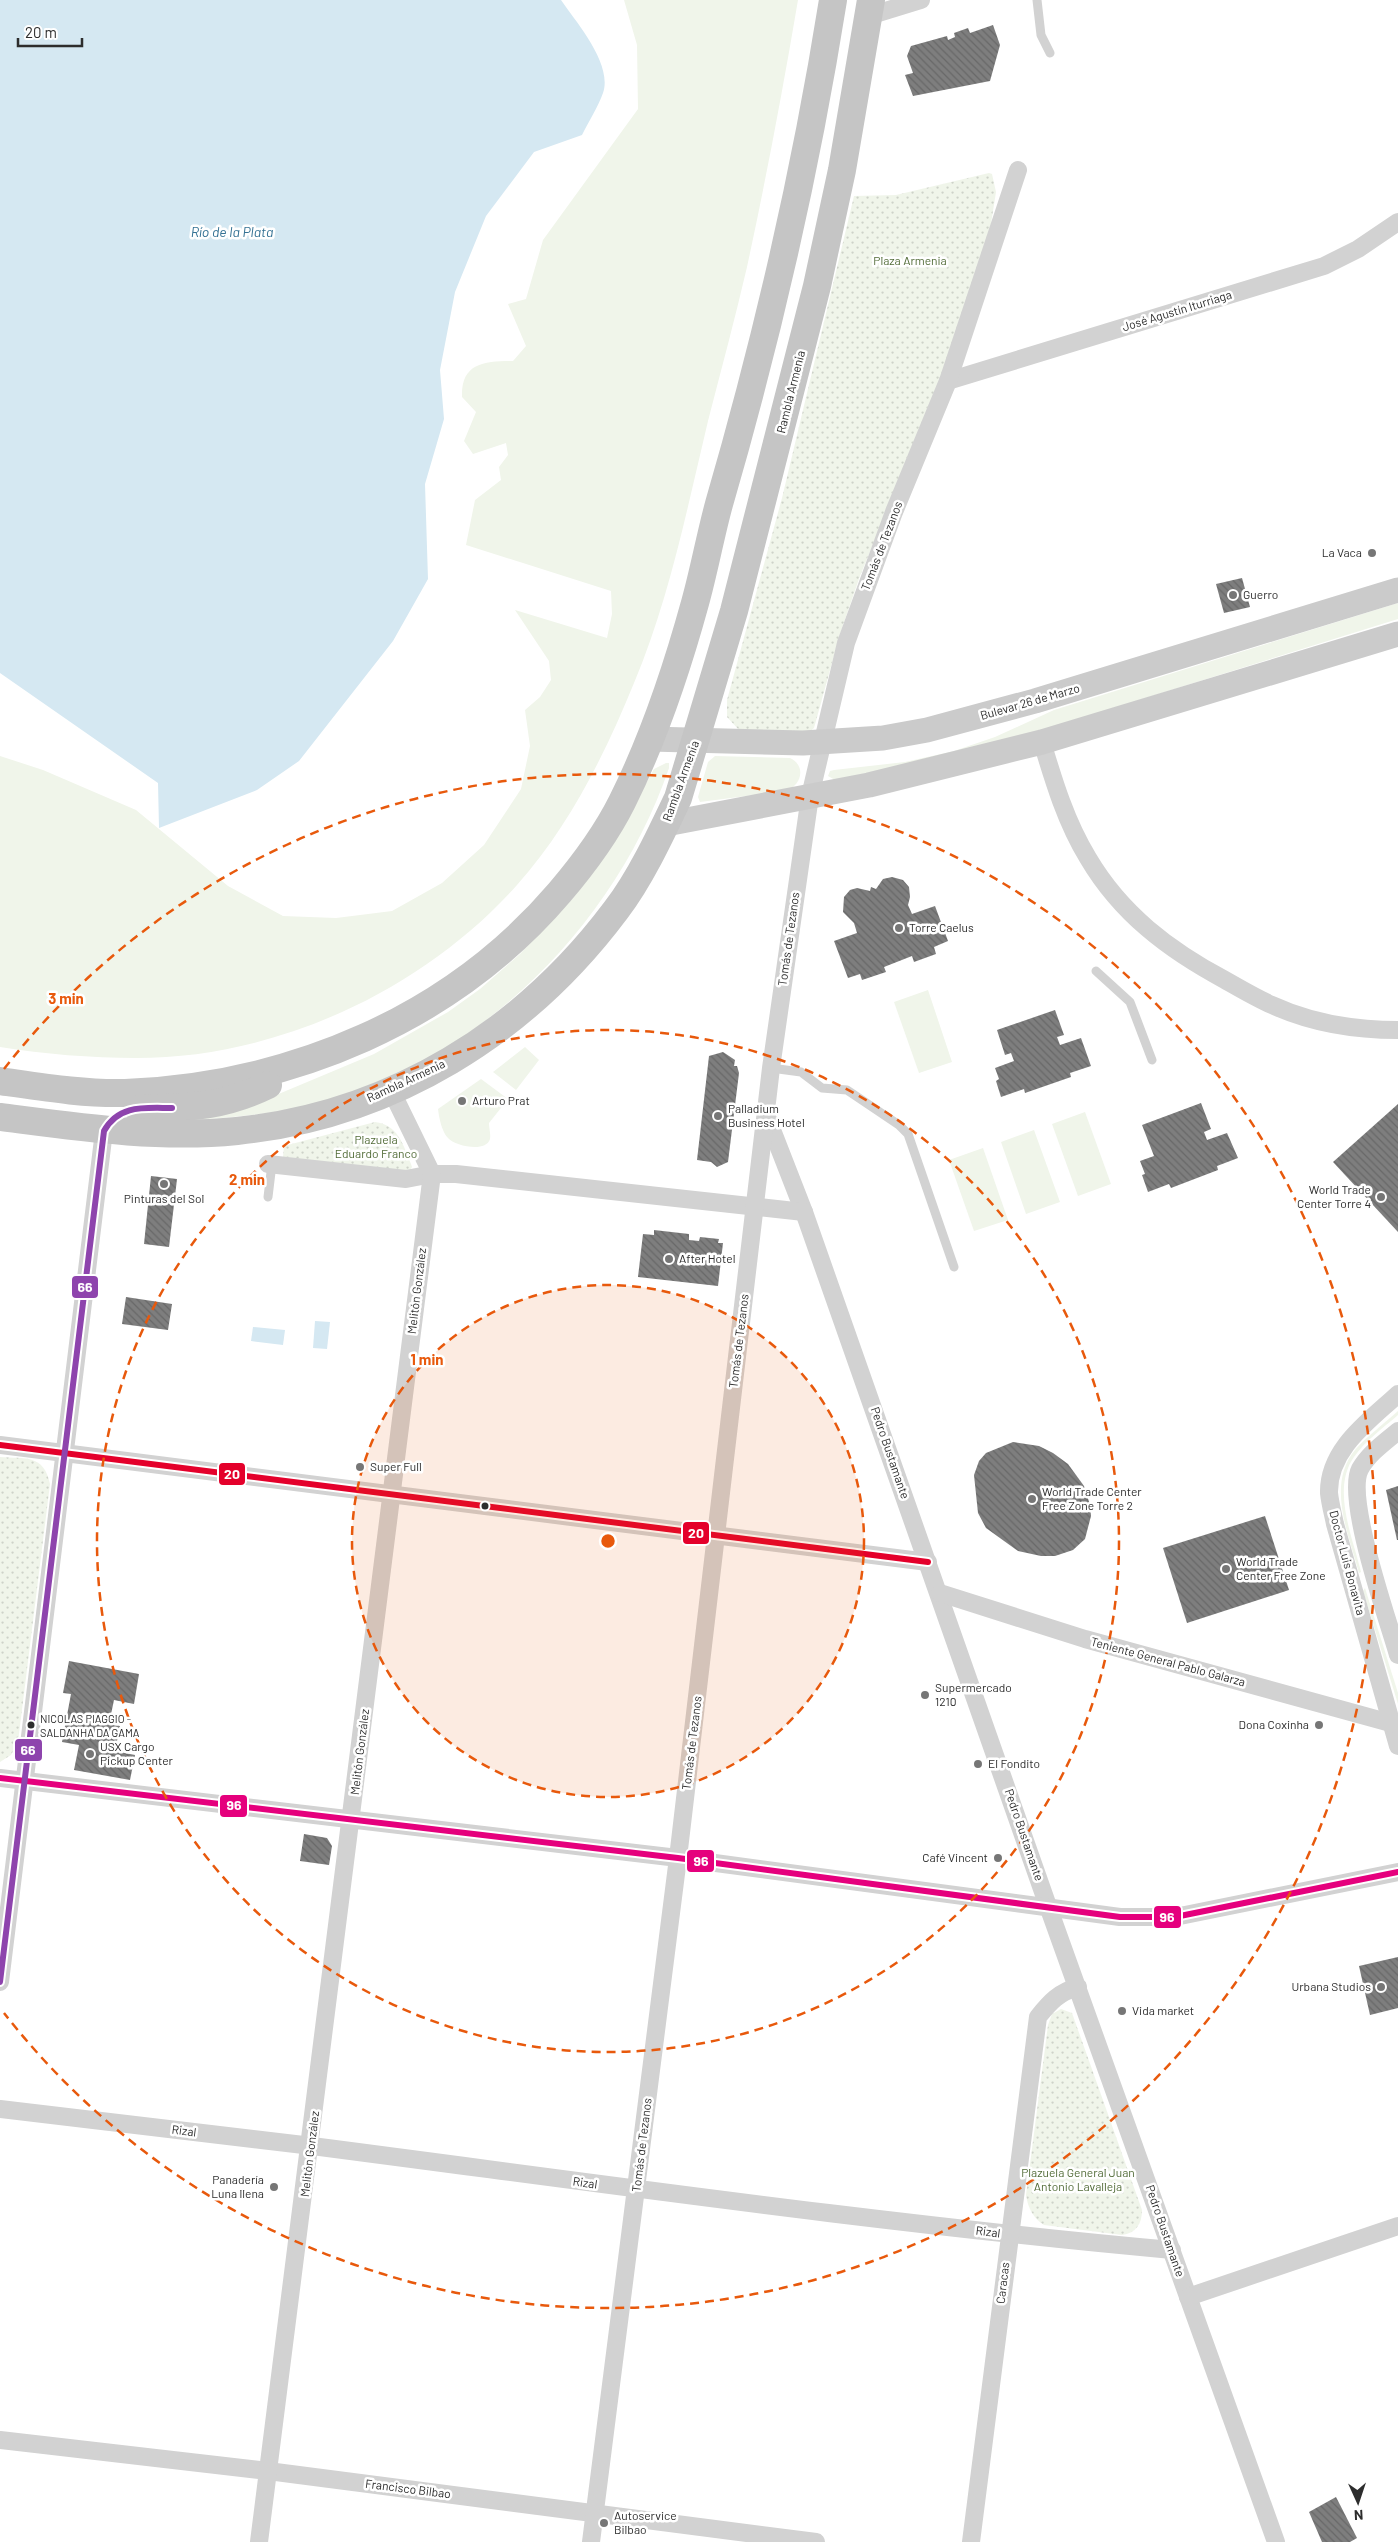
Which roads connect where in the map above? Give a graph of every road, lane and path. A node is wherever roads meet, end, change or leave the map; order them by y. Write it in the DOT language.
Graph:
graph roads {
  1 [pos="833,0"];
  2 [pos="921,0"];
  3 [pos="1038,0"];
  4 [pos="870,8"];
  5 [pos="1050,53"];
  6 [pos="1018,170"];
  7 [pos="1398,222"];
  8 [pos="948,381"];
  9 [pos="1398,590"];
  10 [pos="1398,634"];
  11 [pos="650,739"];
  12 [pos="697,740"];
  13 [pos="1042,742"];
  14 [pos="822,743"];
  15 [pos="810,796"];
  16 [pos="666,824"];
  17 [pos="1096,971"];
  18 [pos="1398,1030"];
  19 [pos="334,1051"];
  20 [pos="1152,1060"];
  21 [pos="771,1068"];
  22 [pos="0,1081"];
  23 [pos="391,1090"];
  24 [pos="766,1114"];
  25 [pos="0,1117"];
  26 [pos="104,1131"];
  27 [pos="270,1164"];
  28 [pos="432,1174"];
  29 [pos="268,1197"];
  30 [pos="755,1207"];
  31 [pos="804,1212"];
  32 [pos="954,1267"];
  33 [pos="1398,1394"];
  34 [pos="1398,1431"];
  35 [pos="0,1446"];
  36 [pos="65,1454"];
  37 [pos="392,1493"];
  38 [pos="716,1537"];
  39 [pos="928,1562"];
  40 [pos="940,1593"];
  41 [pos="1398,1655"];
  42 [pos="1395,1724"];
  43 [pos="1398,1746"];
  44 [pos="0,1778"];
  45 [pos="25,1781"];
  46 [pos="352,1818"];
  47 [pos="678,1858"];
  48 [pos="1398,1872"];
  49 [pos="1050,1909"];
  50 [pos="0,1982"];
  51 [pos="1078,1987"];
  52 [pos="0,2109"];
  53 [pos="311,2146"];
  54 [pos="636,2190"];
  55 [pos="1398,2226"];
  56 [pos="1009,2235"];
  57 [pos="1172,2250"];
  58 [pos="1188,2297"];
  59 [pos="0,2440"];
  60 [pos="268,2471"];
  61 [pos="595,2512"];
  62 [pos="259,2542"];
  63 [pos="591,2542"];
  64 [pos="816,2542"];
  65 [pos="971,2542"];
  66 [pos="1276,2542"];
  1 -- 11 [label="main road"];
  2 -- 4 [label="street"];
  3 -- 5 [label="lane"];
  4 -- 12 [label="main road, Rambla Armenia"];
  6 -- 8 [label="street, Tomás de Tezanos"];
  7 -- 8 [label="street, José Agustín Iturriaga"];
  8 -- 14 [label="street, Tomás de Tezanos"];
  9 -- 14 [label="street, Bulevar 26 de Marzo"];
  10 -- 13 [label="street"];
  11 -- 12 [label="street, Bulevar 26 de Marzo"];
  11 -- 19 [label="main road"];
  12 -- 14 [label="street, Bulevar 26 de Marzo"];
  12 -- 16 [label="main road, Rambla Armenia"];
  13 -- 15 [label="street"];
  13 -- 18 [label="street"];
  14 -- 15 [label="street, Tomás de Tezanos"];
  15 -- 16 [label="street"];
  15 -- 21 [label="street, Tomás de Tezanos"];
  16 -- 23 [label="main road, Rambla Armenia"];
  17 -- 20 [label="lane"];
  19 -- 22 [label="main road"];
  19 -- 26 [label="main road"];
  21 -- 24 [label="street, Tomás de Tezanos"];
  21 -- 32 [label="lane"];
  23 -- 26 [label="main road, Rambla Armenia"];
  23 -- 28 [label="street"];
  24 -- 30 [label="street, Tomás de Tezanos"];
  24 -- 31 [label="street, Pedro Bustamante"];
  25 -- 26 [label="main road, Rambla Armenia"];
  26 -- 36 [label="street"];
  27 -- 28 [label="street"];
  27 -- 29 [label="lane"];
  28 -- 30 [label="street"];
  28 -- 37 [label="street, Melitón González"];
  30 -- 31 [label="street"];
  30 -- 38 [label="street, Tomás de Tezanos"];
  31 -- 39 [label="street, Pedro Bustamante"];
  33 -- 42 [label="street, Doctor Luis Bonavita"];
  34 -- 41 [label="street, Doctor Luis Bonavita"];
  35 -- 36 [label="street"];
  36 -- 37 [label="street"];
  36 -- 45 [label="street"];
  37 -- 38 [label="street"];
  37 -- 46 [label="street, Melitón González"];
  38 -- 39 [label="street"];
  38 -- 47 [label="street, Tomás de Tezanos"];
  39 -- 40 [label="street, Pedro Bustamante"];
  40 -- 42 [label="street, Teniente General Pablo Galarza"];
  40 -- 49 [label="street, Pedro Bustamante"];
  42 -- 43 [label="street, Doctor Luis Bonavita"];
  44 -- 45 [label="street"];
  45 -- 46 [label="street"];
  45 -- 50 [label="street"];
  46 -- 47 [label="street"];
  46 -- 53 [label="street, Melitón González"];
  47 -- 49 [label="street"];
  47 -- 54 [label="street, Tomás de Tezanos"];
  48 -- 49 [label="street"];
  49 -- 51 [label="street, Pedro Bustamante"];
  51 -- 56 [label="street, Caracas"];
  51 -- 57 [label="street, Pedro Bustamante"];
  52 -- 53 [label="street, Rizal"];
  53 -- 54 [label="street, Rizal"];
  53 -- 60 [label="street, Melitón González"];
  54 -- 56 [label="street, Rizal"];
  54 -- 61 [label="street, Tomás de Tezanos"];
  55 -- 58 [label="street"];
  56 -- 57 [label="street, Rizal"];
  56 -- 65 [label="street, Caracas"];
  57 -- 58 [label="street, Pedro Bustamante"];
  58 -- 66 [label="street, Pedro Bustamante"];
  59 -- 60 [label="street, Francisco Bilbao"];
  60 -- 61 [label="street, Francisco Bilbao"];
  60 -- 62 [label="street, Melitón González"];
  61 -- 63 [label="street, Tomás de Tezanos"];
  61 -- 64 [label="street, Francisco Bilbao"];
}
